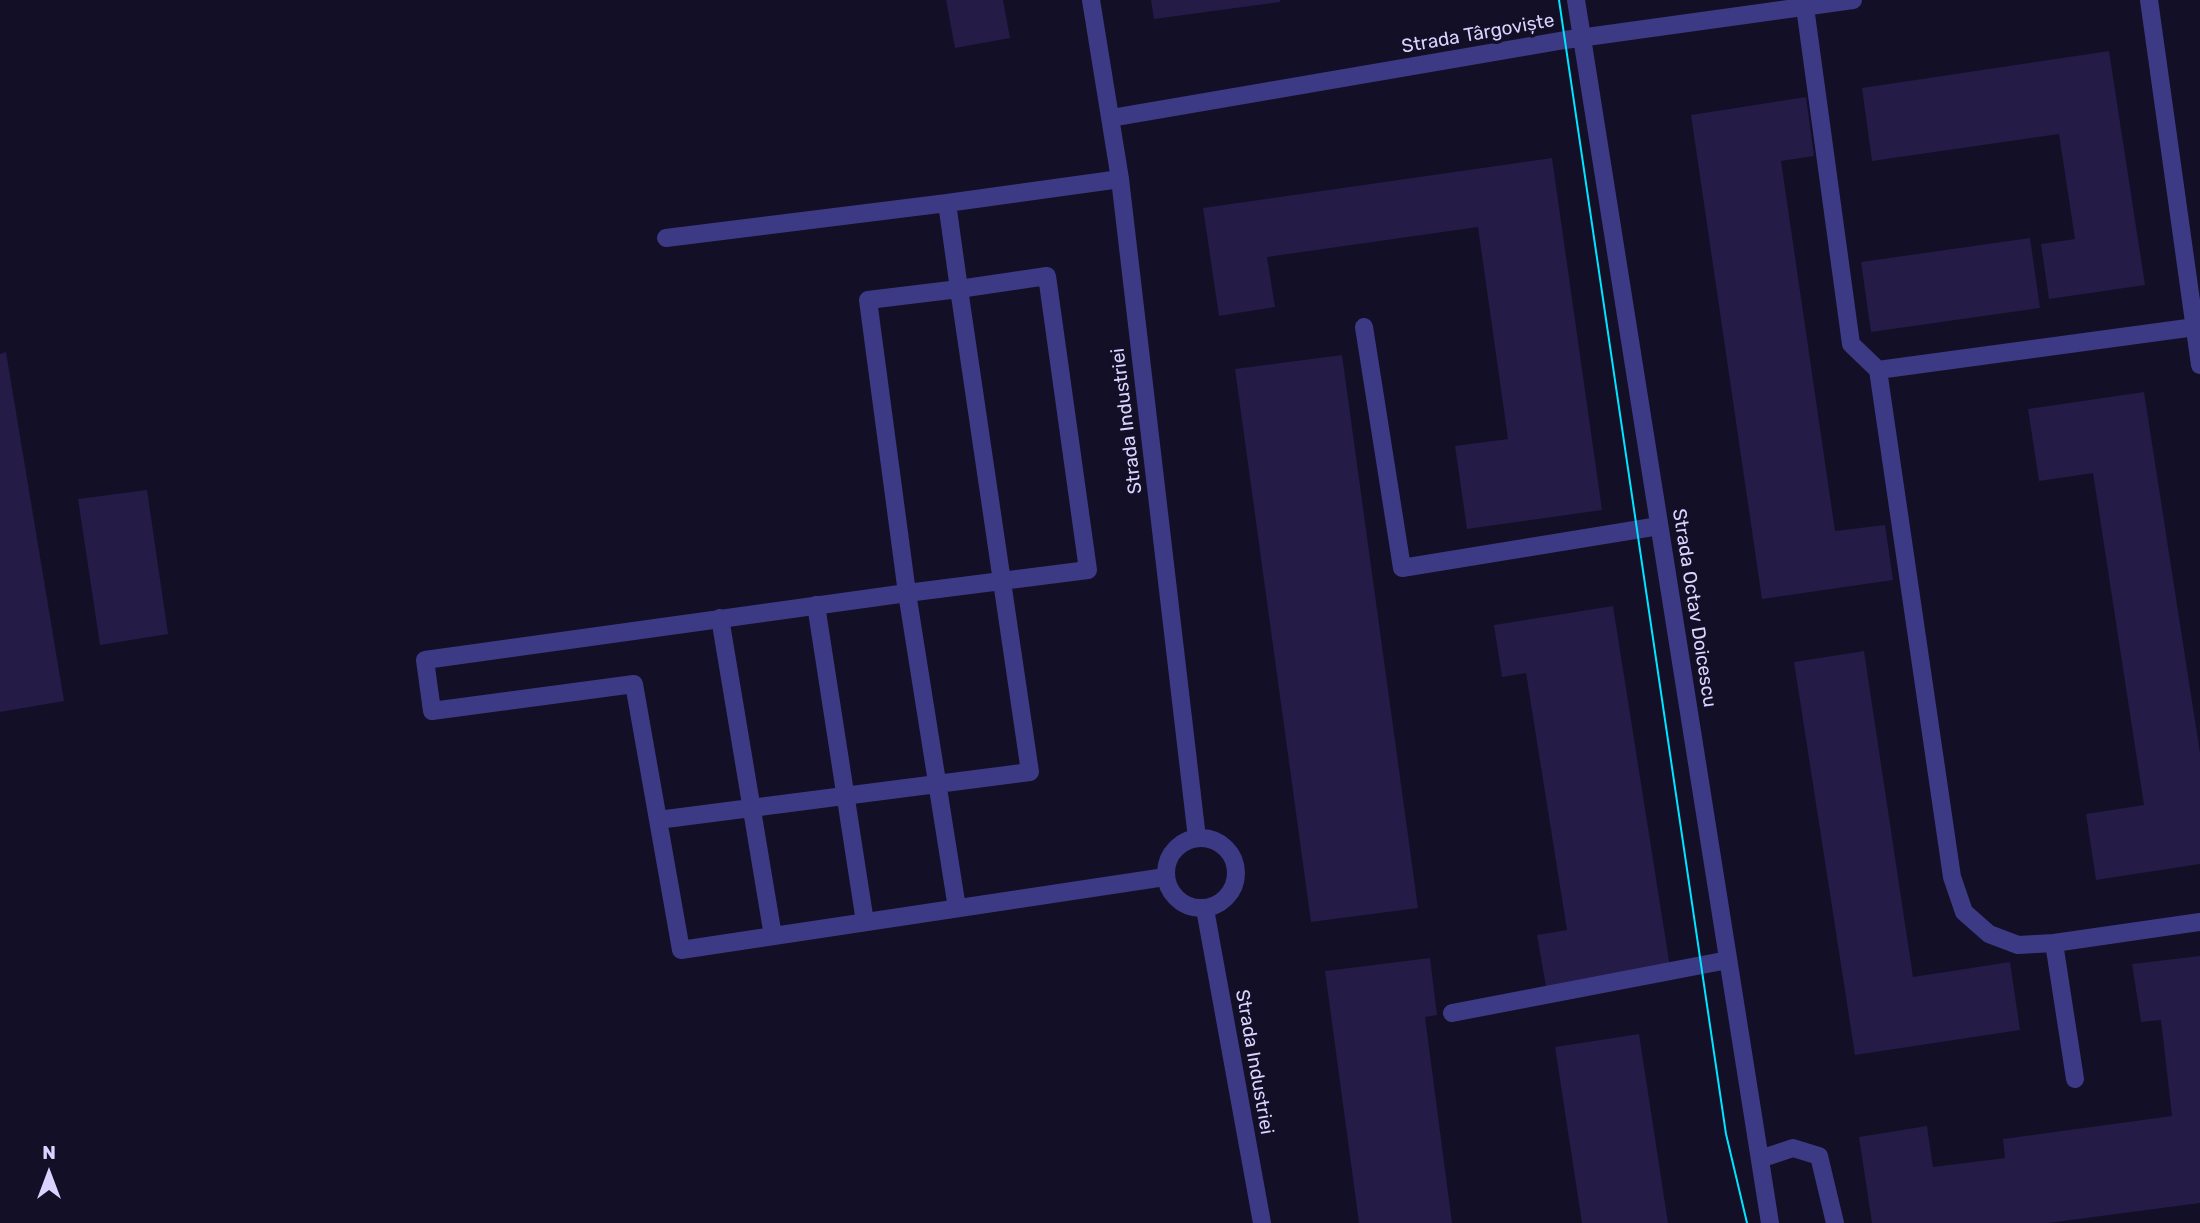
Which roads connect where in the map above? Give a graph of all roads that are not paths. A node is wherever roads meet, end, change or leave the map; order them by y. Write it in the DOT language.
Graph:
graph roads {
  1 [pos="1091,0"];
  2 [pos="1576,0"];
  3 [pos="1853,0"];
  4 [pos="2149,0"];
  5 [pos="1805,7"];
  6 [pos="1582,38"];
  7 [pos="1111,118"];
  8 [pos="1119,179"];
  9 [pos="947,203"];
  10 [pos="666,238"];
  11 [pos="959,289"];
  12 [pos="1364,327"];
  13 [pos="2194,327"];
  14 [pos="2200,365"];
  15 [pos="1878,370"];
  16 [pos="1659,526"];
  17 [pos="1002,581"];
  18 [pos="907,593"];
  19 [pos="816,605"];
  20 [pos="720,618"];
  21 [pos="937,784"];
  22 [pos="846,796"];
  23 [pos="752,808"];
  24 [pos="658,820"];
  25 [pos="1197,838"];
  26 [pos="1165,877"];
  27 [pos="957,908"];
  28 [pos="1205,909"];
  29 [pos="865,922"];
  30 [pos="2200,922"];
  31 [pos="773,936"];
  32 [pos="2054,943"];
  33 [pos="1728,960"];
  34 [pos="1452,1013"];
  35 [pos="2075,1079"];
  36 [pos="1760,1159"];
  37 [pos="1262,1223"];
  38 [pos="1770,1223"];
  39 [pos="1835,1223"];
  1 -- 7 [label="street, Strada Industriei"];
  2 -- 6 [label="street, Strada Octav Doicescu"];
  3 -- 5 [label="street, Strada Târgoviște"];
  4 -- 13 [label="street"];
  5 -- 6 [label="street, Strada Târgoviște"];
  5 -- 15 [label="street"];
  6 -- 7 [label="street, Strada Târgoviște"];
  6 -- 16 [label="street, Strada Octav Doicescu"];
  7 -- 8 [label="street, Strada Industriei"];
  8 -- 9 [label="street"];
  8 -- 25 [label="street, Strada Industriei"];
  9 -- 10 [label="street"];
  9 -- 11 [label="street"];
  11 -- 17 [label="street"];
  11 -- 17 [label="street"];
  11 -- 18 [label="street"];
  12 -- 16 [label="street"];
  13 -- 14 [label="street"];
  13 -- 15 [label="street"];
  15 -- 32 [label="street"];
  16 -- 33 [label="street, Strada Octav Doicescu"];
  17 -- 18 [label="street"];
  17 -- 21 [label="street"];
  18 -- 19 [label="street"];
  18 -- 21 [label="street"];
  19 -- 20 [label="street"];
  19 -- 22 [label="street"];
  20 -- 23 [label="street"];
  20 -- 24 [label="street"];
  21 -- 22 [label="street"];
  21 -- 27 [label="street"];
  22 -- 23 [label="street"];
  22 -- 29 [label="street"];
  23 -- 24 [label="street"];
  23 -- 31 [label="street"];
  24 -- 31 [label="street"];
  25 -- 26 [label="street"];
  25 -- 28 [label="street"];
  26 -- 27 [label="street"];
  26 -- 28 [label="street"];
  27 -- 29 [label="street"];
  28 -- 37 [label="street, Strada Industriei"];
  29 -- 31 [label="street"];
  30 -- 32 [label="street"];
  32 -- 35 [label="street"];
  33 -- 34 [label="street"];
  33 -- 36 [label="street, Strada Octav Doicescu"];
  36 -- 38 [label="street, Strada Octav Doicescu"];
  36 -- 39 [label="street"];
}
